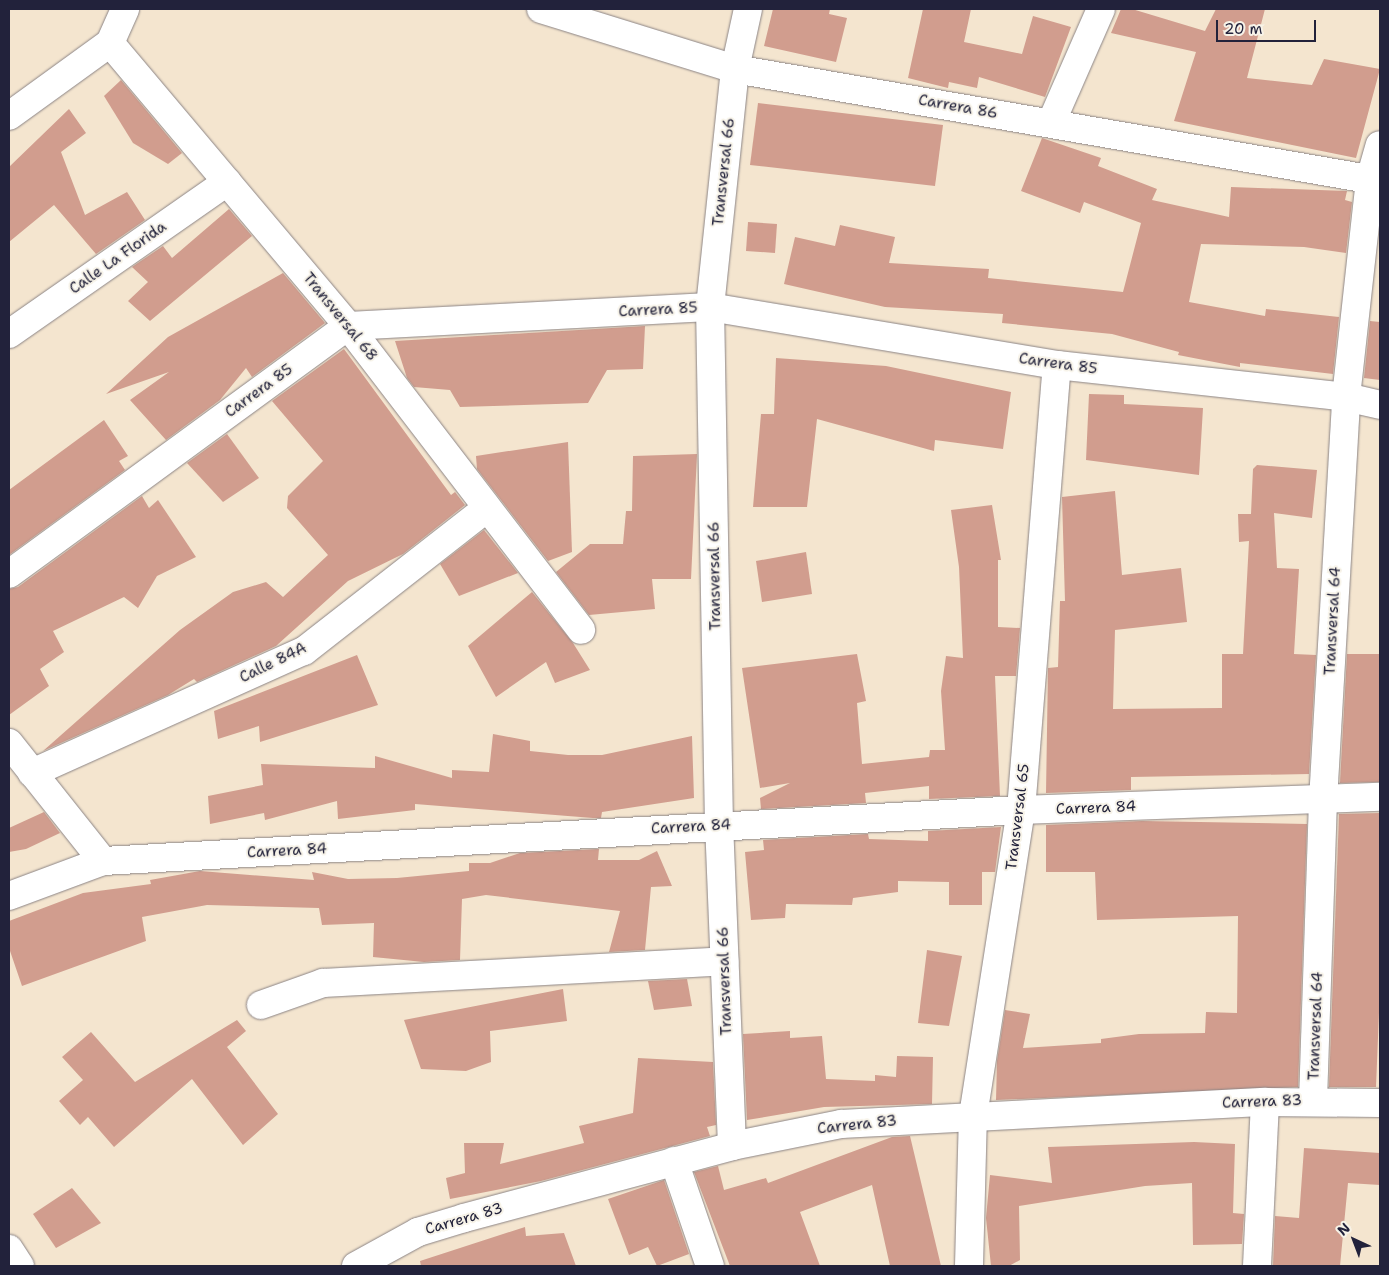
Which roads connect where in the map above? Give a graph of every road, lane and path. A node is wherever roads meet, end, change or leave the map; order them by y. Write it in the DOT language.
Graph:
graph roads {
  1 [pos="126,9"];
  2 [pos="541,9"];
  3 [pos="748,9"];
  4 [pos="1100,9"];
  5 [pos="110,43"];
  6 [pos="735,69"];
  7 [pos="9,116"];
  8 [pos="1051,123"];
  9 [pos="1380,145"];
  10 [pos="1375,180"];
  11 [pos="227,182"];
  12 [pos="710,307"];
  13 [pos="348,326"];
  14 [pos="9,334"];
  15 [pos="1057,365"];
  16 [pos="1346,397"];
  17 [pos="1380,406"];
  18 [pos="487,508"];
  19 [pos="9,574"];
  20 [pos="581,630"];
  21 [pos="9,744"];
  22 [pos="32,773"];
  23 [pos="1380,797"];
  24 [pos="1323,801"];
  25 [pos="1021,810"];
  26 [pos="719,826"];
  27 [pos="103,861"];
  28 [pos="9,896"];
  29 [pos="724,961"];
  30 [pos="261,1005"];
  31 [pos="1314,1100"];
  32 [pos="1265,1102"];
  33 [pos="1380,1102"];
  34 [pos="973,1116"];
  35 [pos="732,1146"];
  36 [pos="674,1161"];
  37 [pos="9,1249"];
  38 [pos="20,1266"];
  39 [pos="356,1266"];
  40 [pos="710,1266"];
  41 [pos="969,1266"];
  42 [pos="1257,1266"];
  1 -- 5 [label="street"];
  2 -- 6 [label="street, Carrera 86"];
  3 -- 6 [label="street, Transversal 66"];
  4 -- 8 [label="street"];
  5 -- 7 [label="street"];
  5 -- 11 [label="street, Transversal 68"];
  6 -- 8 [label="street, Carrera 86"];
  6 -- 12 [label="street, Transversal 66"];
  8 -- 10 [label="street, Carrera 86"];
  9 -- 10 [label="street, Transversal 64"];
  10 -- 16 [label="street, Transversal 64"];
  11 -- 13 [label="street, Transversal 68"];
  11 -- 14 [label="street, Calle La Florida"];
  12 -- 13 [label="street, Carrera 85"];
  12 -- 15 [label="street, Carrera 85"];
  12 -- 26 [label="street, Transversal 66"];
  13 -- 18 [label="street, Transversal 68"];
  13 -- 19 [label="street, Carrera 85"];
  15 -- 16 [label="street, Carrera 85"];
  15 -- 25 [label="street, Transversal 65"];
  16 -- 17 [label="street, Carrera 85"];
  16 -- 24 [label="street, Transversal 64"];
  18 -- 20 [label="street, Transversal 68"];
  18 -- 22 [label="street, Calle 84A"];
  21 -- 22 [label="street"];
  22 -- 27 [label="street"];
  23 -- 24 [label="street, Carrera 84"];
  24 -- 25 [label="street, Carrera 84"];
  24 -- 31 [label="street, Transversal 64"];
  25 -- 26 [label="street, Carrera 84"];
  25 -- 34 [label="street, Transversal 65"];
  26 -- 27 [label="street, Carrera 84"];
  26 -- 29 [label="street, Transversal 66"];
  27 -- 28 [label="street, Carrera 84"];
  29 -- 30 [label="street"];
  29 -- 35 [label="street, Transversal 66"];
  31 -- 32 [label="street, Carrera 83"];
  31 -- 33 [label="street, Carrera 83"];
  32 -- 34 [label="street, Carrera 83"];
  32 -- 42 [label="street"];
  34 -- 35 [label="street, Carrera 83"];
  34 -- 41 [label="street, Transversal 65"];
  35 -- 36 [label="street, Carrera 83"];
  36 -- 39 [label="street, Carrera 83"];
  36 -- 40 [label="street"];
  37 -- 38 [label="street"];
}
